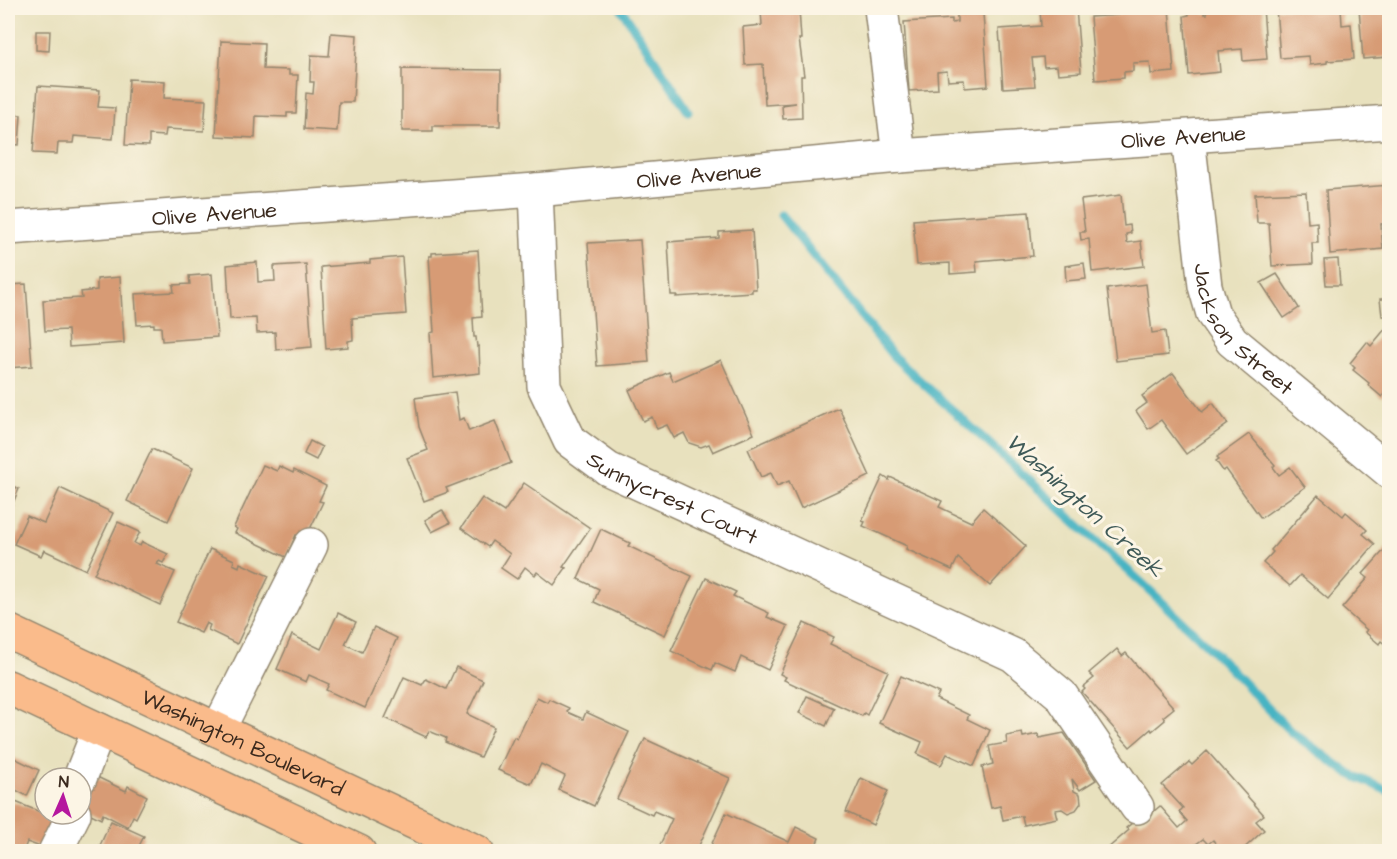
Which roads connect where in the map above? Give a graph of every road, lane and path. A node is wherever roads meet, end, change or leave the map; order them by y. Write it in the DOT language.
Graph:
graph roads {
  1 [pos="881,8"];
  2 [pos="1389,122"];
  3 [pos="1188,137"];
  4 [pos="899,156"];
  5 [pos="536,190"];
  6 [pos="8,228"];
  7 [pos="1389,472"];
  8 [pos="311,544"];
  9 [pos="8,631"];
  10 [pos="8,687"];
  11 [pos="99,730"];
  12 [pos="218,730"];
  13 [pos="85,766"];
  14 [pos="1137,807"];
  15 [pos="68,826"];
  16 [pos="55,852"];
  17 [pos="359,852"];
  18 [pos="477,852"];
  1 -- 4 [label="street"];
  2 -- 3 [label="street, Olive Avenue"];
  3 -- 4 [label="street, Olive Avenue"];
  3 -- 7 [label="street, Jackson Street"];
  4 -- 5 [label="street, Olive Avenue"];
  5 -- 6 [label="street, Olive Avenue"];
  5 -- 14 [label="street, Sunnycrest Court"];
  8 -- 12 [label="street"];
  9 -- 12 [label="main road, Washington Boulevard"];
  10 -- 11 [label="main road"];
  11 -- 13 [label="street"];
  11 -- 17 [label="main road"];
  12 -- 18 [label="main road, Washington Boulevard"];
  15 -- 16 [label="street"];
}
